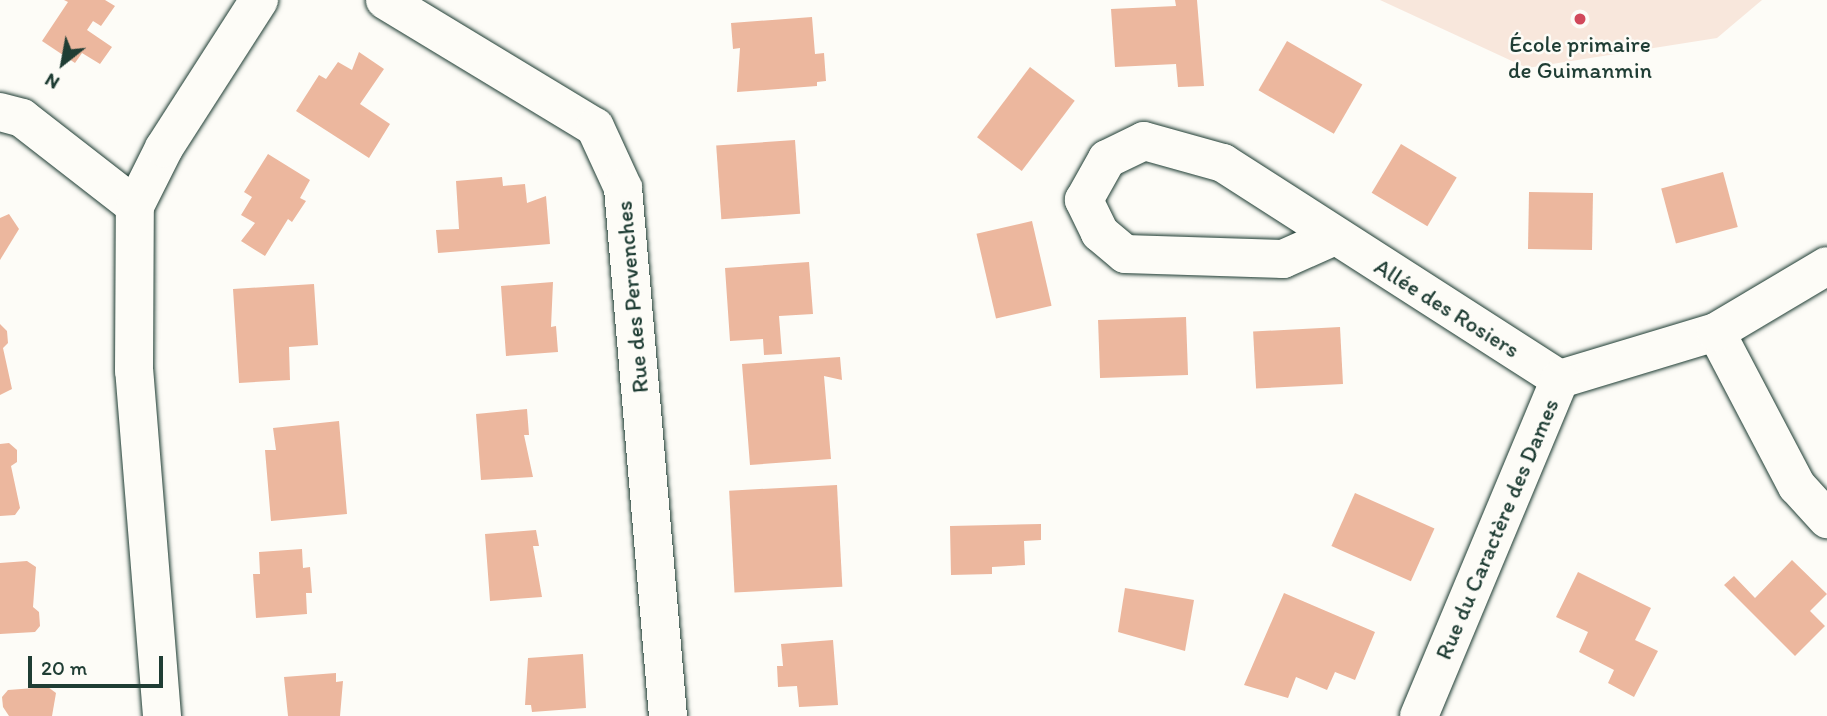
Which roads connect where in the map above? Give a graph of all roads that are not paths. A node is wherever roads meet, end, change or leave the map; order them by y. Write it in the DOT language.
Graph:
graph roads {
  1 [pos="260,0"];
  2 [pos="386,0"];
  3 [pos="0,113"];
  4 [pos="135,206"];
  5 [pos="1335,236"];
  6 [pos="1827,266"];
  7 [pos="1716,332"];
  8 [pos="1560,379"];
  9 [pos="1827,519"];
  10 [pos="162,716"];
  11 [pos="668,716"];
  12 [pos="1419,716"];
  1 -- 4 [label="street"];
  2 -- 11 [label="street, Rue des Pervenches"];
  3 -- 4 [label="street"];
  4 -- 10 [label="street"];
  5 -- 5 [label="street, Allée des Rosiers"];
  5 -- 8 [label="street, Allée des Rosiers"];
  6 -- 7 [label="street, Rue du Caractère des Dames"];
  7 -- 8 [label="street, Rue du Caractère des Dames"];
  7 -- 9 [label="street"];
  8 -- 12 [label="street, Rue du Caractère des Dames"];
}
